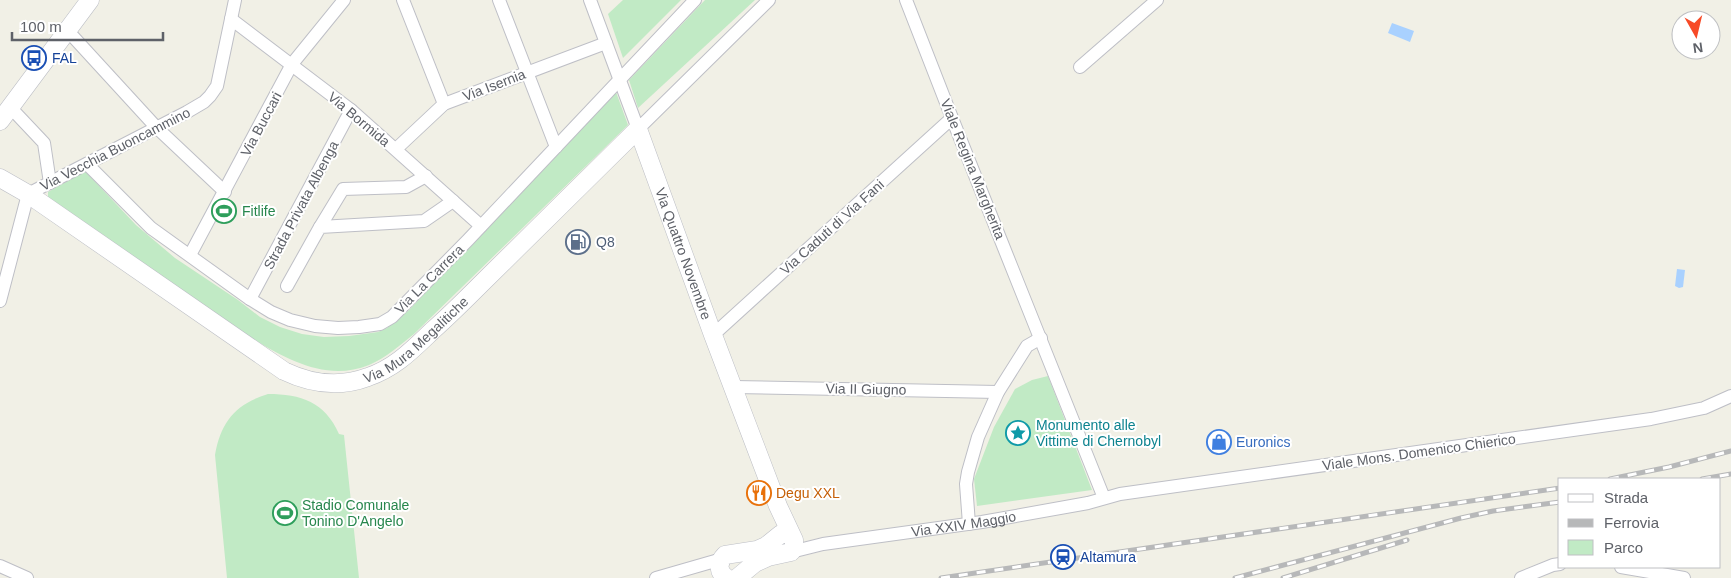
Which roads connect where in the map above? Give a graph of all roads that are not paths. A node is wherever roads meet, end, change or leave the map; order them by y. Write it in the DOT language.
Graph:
graph roads {
  1 [pos="90,0"];
  2 [pos="235,0"];
  3 [pos="344,0"];
  4 [pos="403,0"];
  5 [pos="499,0"];
  6 [pos="590,0"];
  7 [pos="695,0"];
  8 [pos="769,0"];
  9 [pos="906,0"];
  10 [pos="1157,0"];
  11 [pos="231,19"];
  12 [pos="67,30"];
  13 [pos="606,43"];
  14 [pos="292,64"];
  15 [pos="1080,67"];
  16 [pos="527,73"];
  17 [pos="620,79"];
  18 [pos="444,104"];
  19 [pos="350,110"];
  20 [pos="5,114"];
  21 [pos="952,118"];
  22 [pos="156,127"];
  23 [pos="638,129"];
  24 [pos="556,147"];
  25 [pos="396,149"];
  26 [pos="87,164"];
  27 [pos="426,176"];
  28 [pos="0,178"];
  29 [pos="50,183"];
  30 [pos="225,192"];
  31 [pos="28,194"];
  32 [pos="454,201"];
  33 [pos="481,226"];
  34 [pos="320,227"];
  35 [pos="190,255"];
  36 [pos="287,286"];
  37 [pos="250,299"];
  38 [pos="0,302"];
  39 [pos="713,336"];
  40 [pos="1041,338"];
  41 [pos="733,387"];
  42 [pos="998,392"];
  43 [pos="1731,396"];
  44 [pos="1104,498"];
  45 [pos="969,524"];
  46 [pos="785,544"];
  47 [pos="1558,564"];
  48 [pos="0,566"];
  49 [pos="1627,568"];
  50 [pos="733,571"];
  51 [pos="662,577"];
  52 [pos="27,578"];
  53 [pos="1521,578"];
  54 [pos="1684,578"];
  1 -- 12 [label="main road"];
  2 -- 11 [label="street, Via Vecchia Buoncammino"];
  3 -- 14 [label="street, Via Buccari"];
  4 -- 18 [label="street"];
  5 -- 16 [label="street"];
  6 -- 13 [label="street, Via Quattro Novembre"];
  7 -- 17 [label="street, Via La Carrera"];
  8 -- 23 [label="street, Via Mura Megalitiche"];
  9 -- 21 [label="street, Viale Regina Margherita"];
  10 -- 15 [label="street"];
  11 -- 14 [label="street, Via Bormida"];
  11 -- 22 [label="street, Via Vecchia Buoncammino"];
  12 -- 20 [label="main road"];
  12 -- 22 [label="street"];
  13 -- 16 [label="street, Via Isernia"];
  13 -- 17 [label="street, Via Quattro Novembre"];
  14 -- 19 [label="street, Via Bormida"];
  14 -- 30 [label="street, Via Buccari"];
  16 -- 18 [label="street, Via Isernia"];
  16 -- 24 [label="street"];
  17 -- 23 [label="street, Via Quattro Novembre"];
  17 -- 24 [label="street, Via La Carrera"];
  18 -- 25 [label="street, Via Isernia"];
  19 -- 25 [label="street, Via Bormida"];
  19 -- 37 [label="street, Strada Privata Albenga"];
  20 -- 29 [label="street"];
  21 -- 39 [label="street, Via Caduti di Via Fani"];
  21 -- 40 [label="street, Viale Regina Margherita"];
  22 -- 26 [label="street, Via Vecchia Buoncammino"];
  22 -- 30 [label="street"];
  23 -- 31 [label="main road, Via Mura Megalitiche"];
  23 -- 39 [label="main road, Via Quattro Novembre"];
  24 -- 33 [label="street, Via La Carrera"];
  25 -- 27 [label="street, Via Bormida"];
  26 -- 29 [label="street, Via Vecchia Buoncammino"];
  26 -- 35 [label="street, Via La Carrera"];
  27 -- 32 [label="street, Via Bormida"];
  27 -- 34 [label="street"];
  28 -- 31 [label="main road, Via Mura Megalitiche"];
  29 -- 31 [label="street, Via Vecchia Buoncammino"];
  30 -- 35 [label="street, Via Buccari"];
  31 -- 38 [label="street, Via Vecchia Buoncammino"];
  32 -- 33 [label="street, Via Bormida"];
  32 -- 34 [label="street"];
  33 -- 37 [label="street, Via La Carrera"];
  34 -- 36 [label="street"];
  35 -- 37 [label="street, Via La Carrera"];
  39 -- 41 [label="main road, Via Quattro Novembre"];
  40 -- 42 [label="street"];
  40 -- 44 [label="street, Viale Regina Margherita"];
  41 -- 42 [label="street, Via II Giugno"];
  41 -- 46 [label="main road, Via Quattro Novembre"];
  42 -- 45 [label="street"];
  43 -- 44 [label="street, Viale Mons. Domenico Chierico"];
  44 -- 45 [label="street, Via XXIV Maggio"];
  45 -- 46 [label="street, Via XXIV Maggio"];
  46 -- 50 [label="main road"];
  47 -- 53 [label="street"];
  48 -- 52 [label="street"];
  49 -- 54 [label="street"];
  50 -- 51 [label="street"];
}
